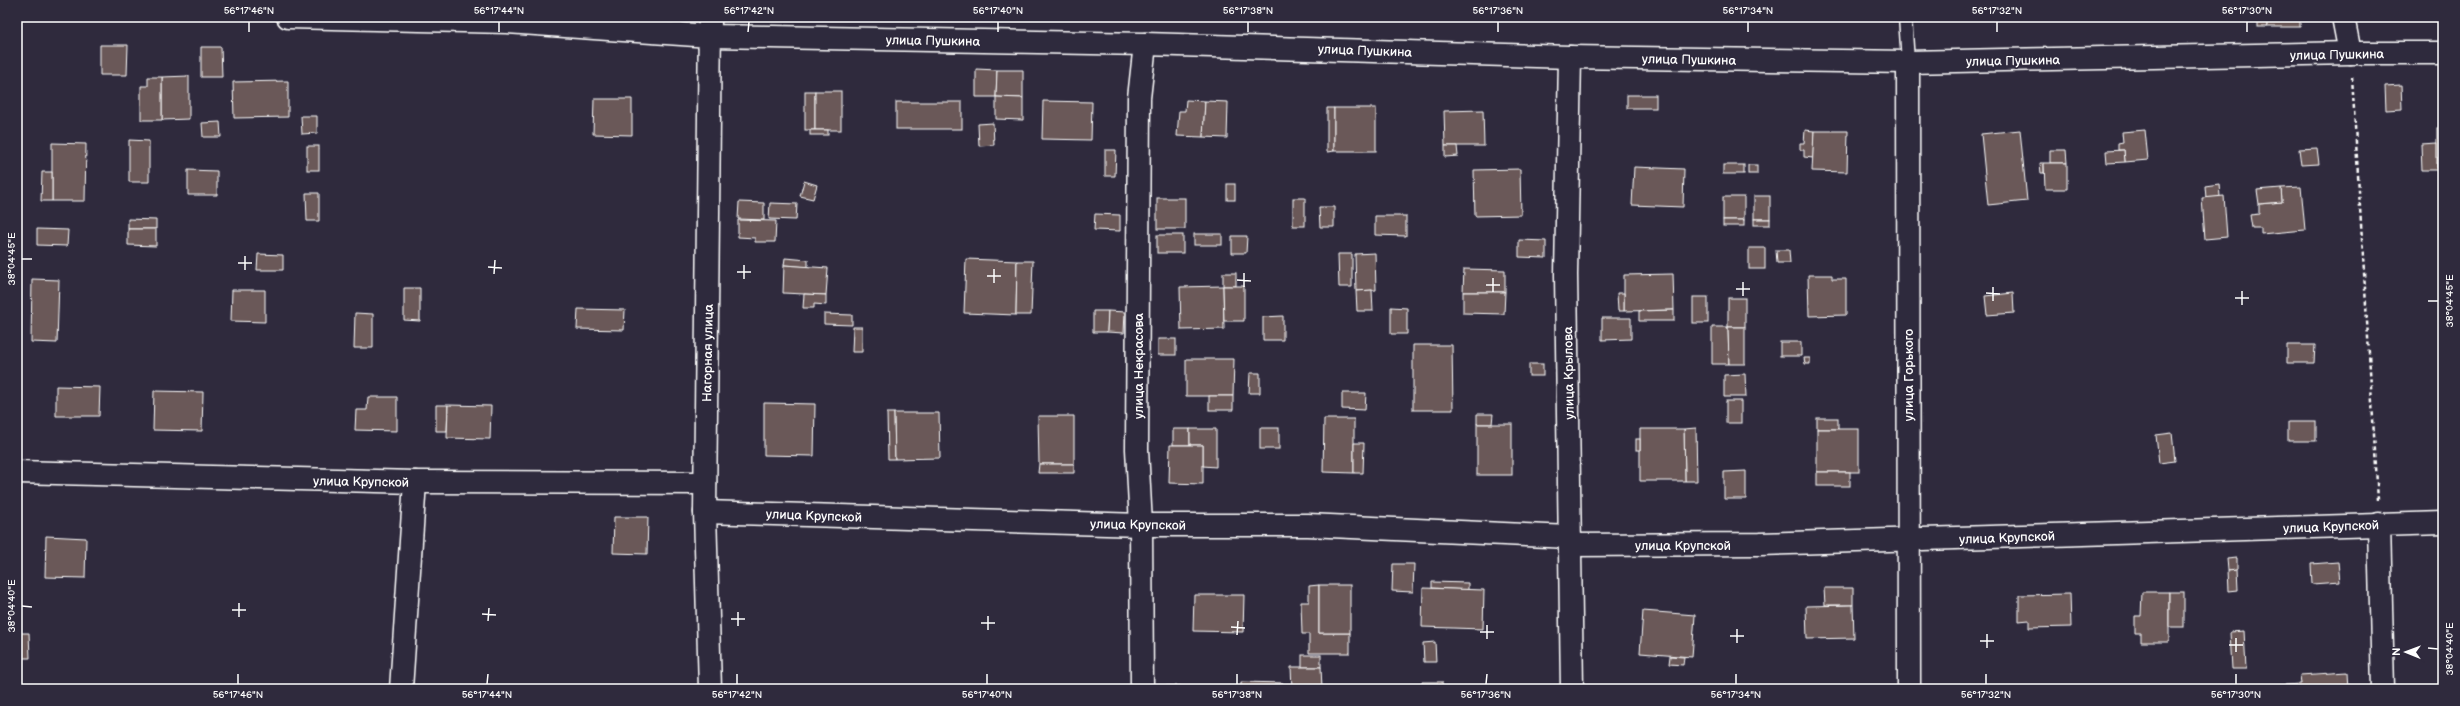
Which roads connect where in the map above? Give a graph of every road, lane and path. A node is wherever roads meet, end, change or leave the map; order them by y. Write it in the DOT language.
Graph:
graph roads {
  1 [pos="288,17"];
  2 [pos="1905,17"];
  3 [pos="2343,17"];
  4 [pos="710,26"];
  5 [pos="1145,44"];
  6 [pos="2350,53"];
  7 [pos="2443,53"];
  8 [pos="1570,57"];
  9 [pos="1908,62"];
  10 [pos="17,472"];
  11 [pos="415,482"];
  12 [pos="705,483"];
  13 [pos="705,512"];
  14 [pos="2443,523"];
  15 [pos="2379,524"];
  16 [pos="1141,525"];
  17 [pos="1908,540"];
  18 [pos="1570,541"];
  19 [pos="401,689"];
  20 [pos="710,689"];
  21 [pos="1142,689"];
  22 [pos="1572,689"];
  23 [pos="1909,689"];
  24 [pos="2383,689"];
  1 -- 4 [label="street, улица Пушкина"];
  2 -- 9 [label="lane"];
  3 -- 6 [label="street"];
  4 -- 5 [label="street, улица Пушкина"];
  4 -- 12 [label="street, Нагорная улица"];
  5 -- 8 [label="street, улица Пушкина"];
  5 -- 16 [label="street, улица Некрасова"];
  6 -- 7 [label="street, улица Пушкина"];
  6 -- 9 [label="street, улица Пушкина"];
  6 -- 15 [label="path"];
  8 -- 9 [label="street, улица Пушкина"];
  8 -- 18 [label="street, улица Крылова"];
  9 -- 17 [label="street, улица Горького"];
  10 -- 11 [label="street, улица Крупской"];
  11 -- 12 [label="street, улица Крупской"];
  11 -- 19 [label="street"];
  12 -- 13 [label="street, Нагорная улица"];
  13 -- 16 [label="street, улица Крупской"];
  13 -- 20 [label="street, Нагорная улица"];
  14 -- 15 [label="street, улица Крупской"];
  15 -- 17 [label="street, улица Крупской"];
  15 -- 24 [label="street"];
  16 -- 18 [label="street, улица Крупской"];
  16 -- 21 [label="street, улица Некрасова"];
  17 -- 18 [label="street, улица Крупской"];
  17 -- 23 [label="street, улица Горького"];
  18 -- 22 [label="street, улица Крылова"];
}
